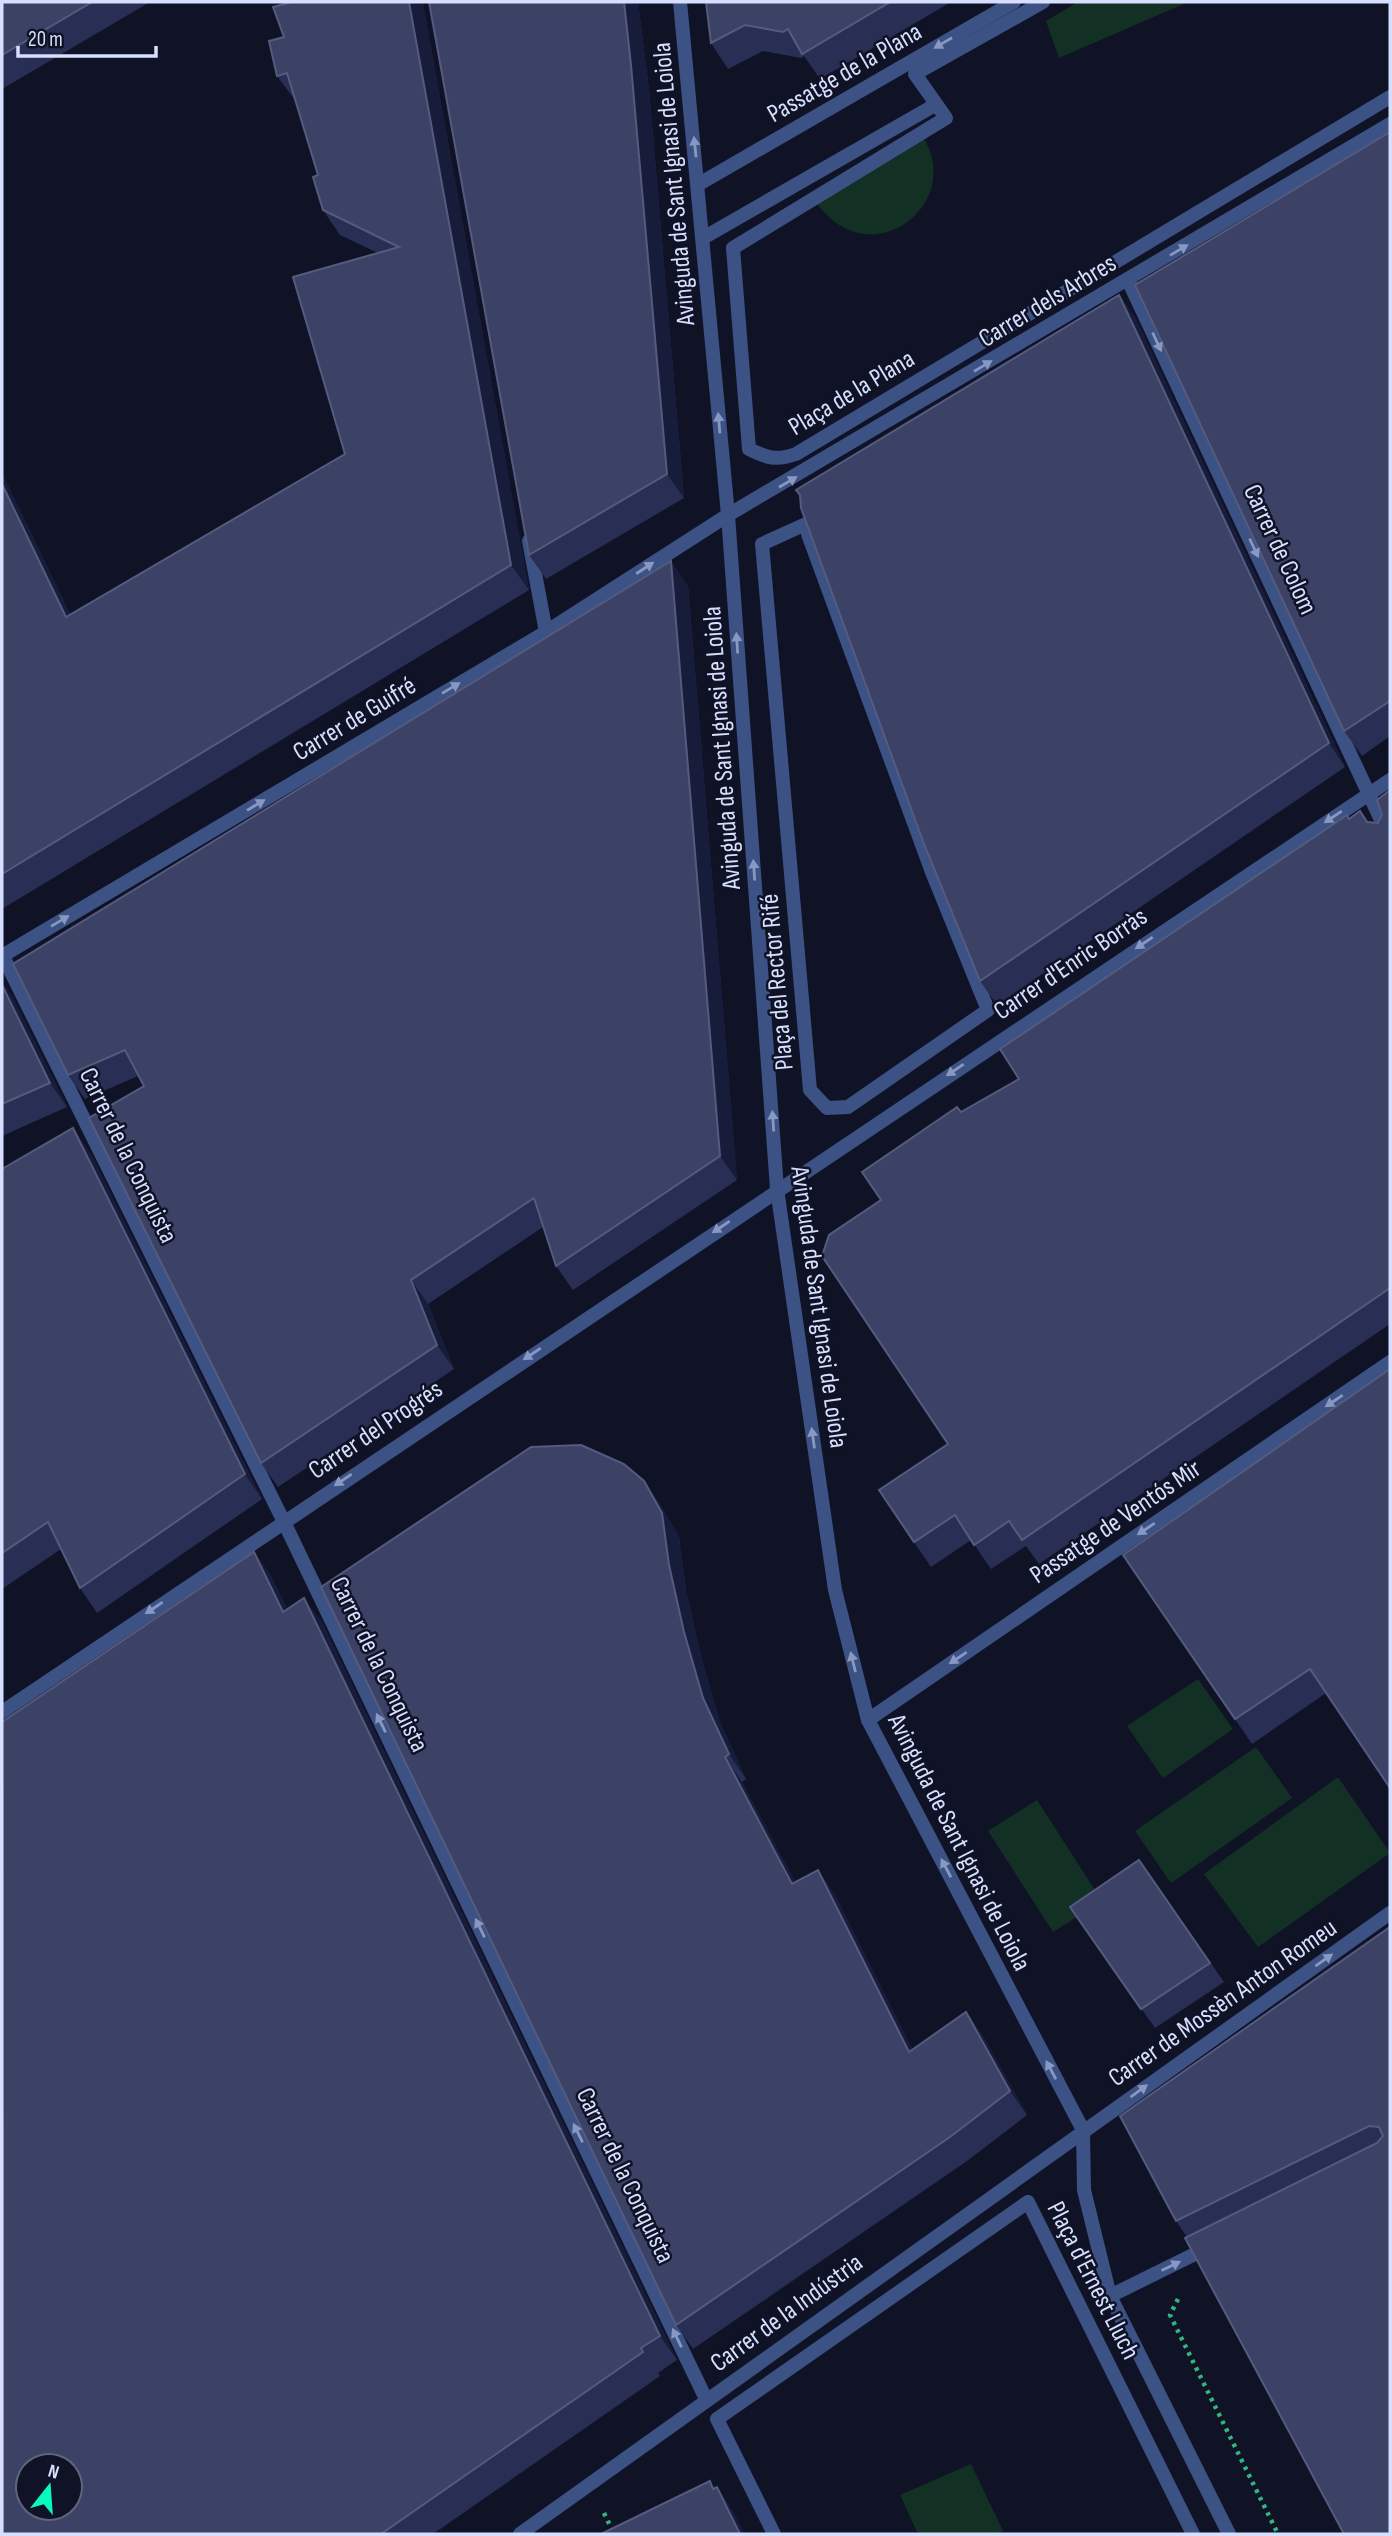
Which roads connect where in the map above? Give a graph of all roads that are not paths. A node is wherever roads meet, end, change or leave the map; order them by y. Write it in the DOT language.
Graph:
graph roads {
  1 [pos="680,2"];
  2 [pos="1043,2"];
  3 [pos="1005,4"];
  4 [pos="1390,97"];
  5 [pos="935,104"];
  6 [pos="1390,124"];
  7 [pos="699,184"];
  8 [pos="703,238"];
  9 [pos="1128,280"];
  10 [pos="728,515"];
  11 [pos="525,520"];
  12 [pos="808,534"];
  13 [pos="546,632"];
  14 [pos="1390,779"];
  15 [pos="1368,794"];
  16 [pos="1390,839"];
  17 [pos="2,955"];
  18 [pos="777,1189"];
  19 [pos="1390,1362"];
  20 [pos="283,1520"];
  21 [pos="2,1712"];
  22 [pos="868,1720"];
  23 [pos="1390,1913"];
  24 [pos="1083,2130"];
  25 [pos="1217,2243"];
  26 [pos="1110,2296"];
  27 [pos="706,2399"];
  28 [pos="520,2534"];
  29 [pos="774,2534"];
  30 [pos="1193,2534"];
  31 [pos="1228,2534"];
  7 -- 1 [label="street, Avinguda de Sant Ignasi de Loiola, one-way"];
  2 -- 5 [label="street"];
  3 -- 7 [label="street, Passatge de la Plana, one-way"];
  4 -- 5 [label="street, Plaça de la Plana"];
  5 -- 8 [label="street"];
  9 -- 6 [label="street, Carrer dels Arbres, one-way"];
  7 -- 8 [label="street, Avinguda de Sant Ignasi de Loiola"];
  10 -- 8 [label="street, Avinguda de Sant Ignasi de Loiola, one-way"];
  10 -- 9 [label="street, Carrer dels Arbres, one-way"];
  9 -- 15 [label="street, Carrer de Colom, one-way"];
  13 -- 10 [label="street, Carrer de Guifré, one-way"];
  18 -- 10 [label="street, Avinguda de Sant Ignasi de Loiola, one-way"];
  11 -- 13 [label="street"];
  12 -- 12 [label="street, Plaça del Rector Rifé"];
  17 -- 13 [label="street, Carrer de Guifré, one-way"];
  14 -- 15 [label="street, Carrer d'Enric Borràs"];
  15 -- 16 [label="street, Carrer de Colom"];
  15 -- 18 [label="street, Carrer d'Enric Borràs, one-way"];
  17 -- 20 [label="street, Carrer de la Conquista"];
  18 -- 20 [label="street, Carrer del Progrés, one-way"];
  22 -- 18 [label="street, Avinguda de Sant Ignasi de Loiola, one-way"];
  19 -- 22 [label="street, Passatge de Ventós Mir, one-way"];
  20 -- 21 [label="street, Carrer del Progrés, one-way"];
  27 -- 20 [label="street, Carrer de la Conquista, one-way"];
  24 -- 22 [label="street, Avinguda de Sant Ignasi de Loiola, one-way"];
  24 -- 23 [label="street, Carrer de Mossèn Anton Romeu, one-way"];
  24 -- 26 [label="street, Avinguda de Sant Ignasi de Loiola"];
  24 -- 27 [label="street, Carrer de la Indústria"];
  26 -- 25 [label="street, one-way"];
  26 -- 31 [label="street, Avinguda de Sant Ignasi de Loiola"];
  27 -- 28 [label="street, Carrer de la Indústria"];
  29 -- 30 [label="street, Plaça d'Ernest Lluch"];
}
